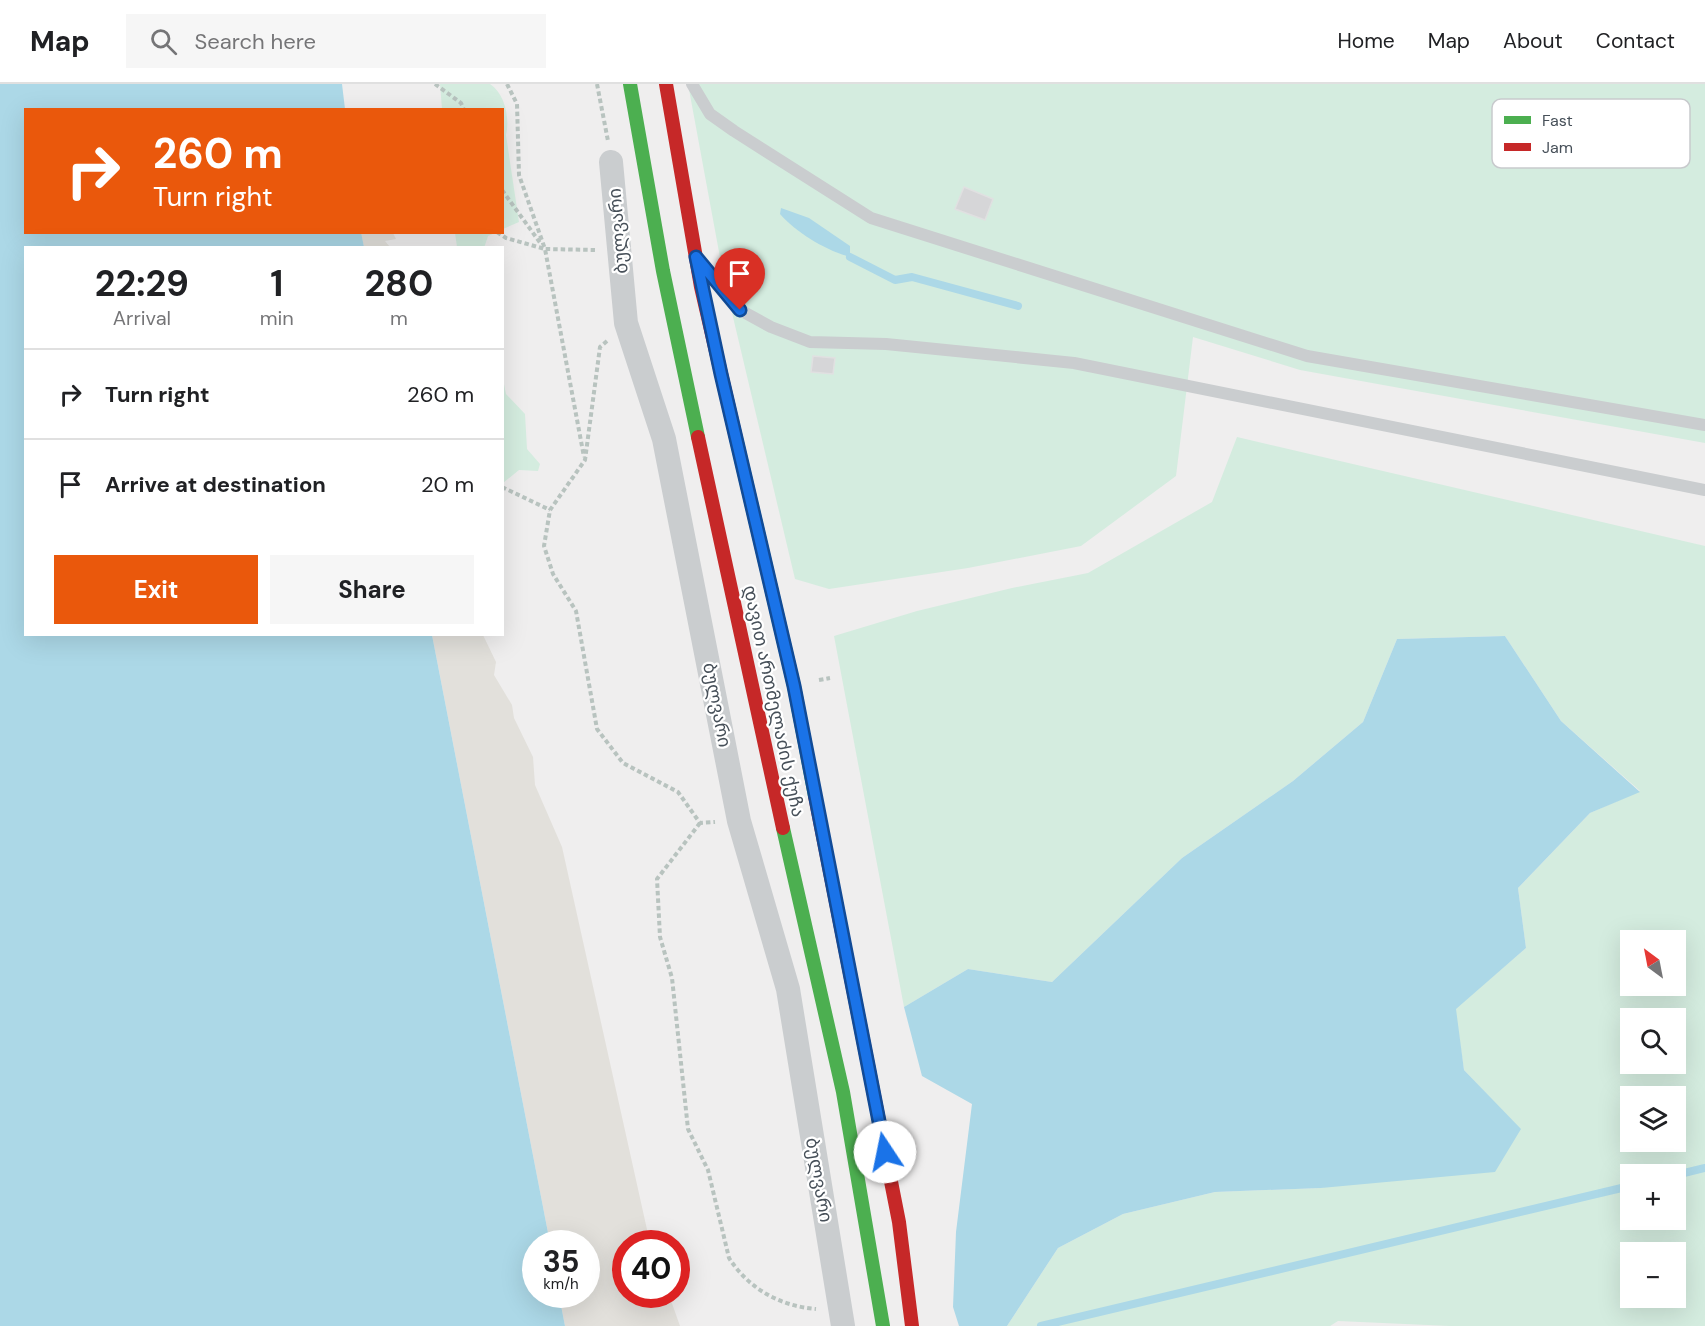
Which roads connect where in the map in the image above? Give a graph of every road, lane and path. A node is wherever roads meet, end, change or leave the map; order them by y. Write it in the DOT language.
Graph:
graph roads {
  1 [pos="435,84"];
  2 [pos="507,84"];
  3 [pos="597,84"];
  4 [pos="630,84"];
  5 [pos="666,84"];
  6 [pos="692,84"];
  7 [pos="463,108"];
  8 [pos="611,162"];
  9 [pos="504,193"];
  10 [pos="500,234"];
  11 [pos="545,249"];
  12 [pos="620,250"];
  13 [pos="696,257"];
  14 [pos="626,323"];
  15 [pos="1705,425"];
  16 [pos="585,460"];
  17 [pos="504,488"];
  18 [pos="1705,490"];
  19 [pos="550,510"];
  20 [pos="740,821"];
  21 [pos="700,823"];
  22 [pos="842,1318"];
  23 [pos="883,1326"];
  24 [pos="912,1326"];
  1 -- 7 [label="path"];
  2 -- 11 [label="path"];
  3 -- 8 [label="path, ბულვარი"];
  4 -- 23 [label="street, დავით ართმელაძის ქუჩა"];
  5 -- 13 [label="street, დავით ართმელაძის ქუჩა"];
  6 -- 15 [label="lane"];
  8 -- 12 [label="street, ბულვარი"];
  9 -- 11 [label="path"];
  10 -- 11 [label="path"];
  11 -- 12 [label="path"];
  11 -- 16 [label="path"];
  12 -- 14 [label="street, ბულვარი"];
  13 -- 18 [label="lane"];
  13 -- 24 [label="street, დავით ართმელაძის ქუჩა"];
  14 -- 16 [label="path"];
  14 -- 20 [label="street, ბულვარი"];
  16 -- 19 [label="path"];
  17 -- 19 [label="path"];
  19 -- 21 [label="path"];
  20 -- 21 [label="path"];
  20 -- 22 [label="street, ბულვარი"];
  21 -- 22 [label="path"];
}
